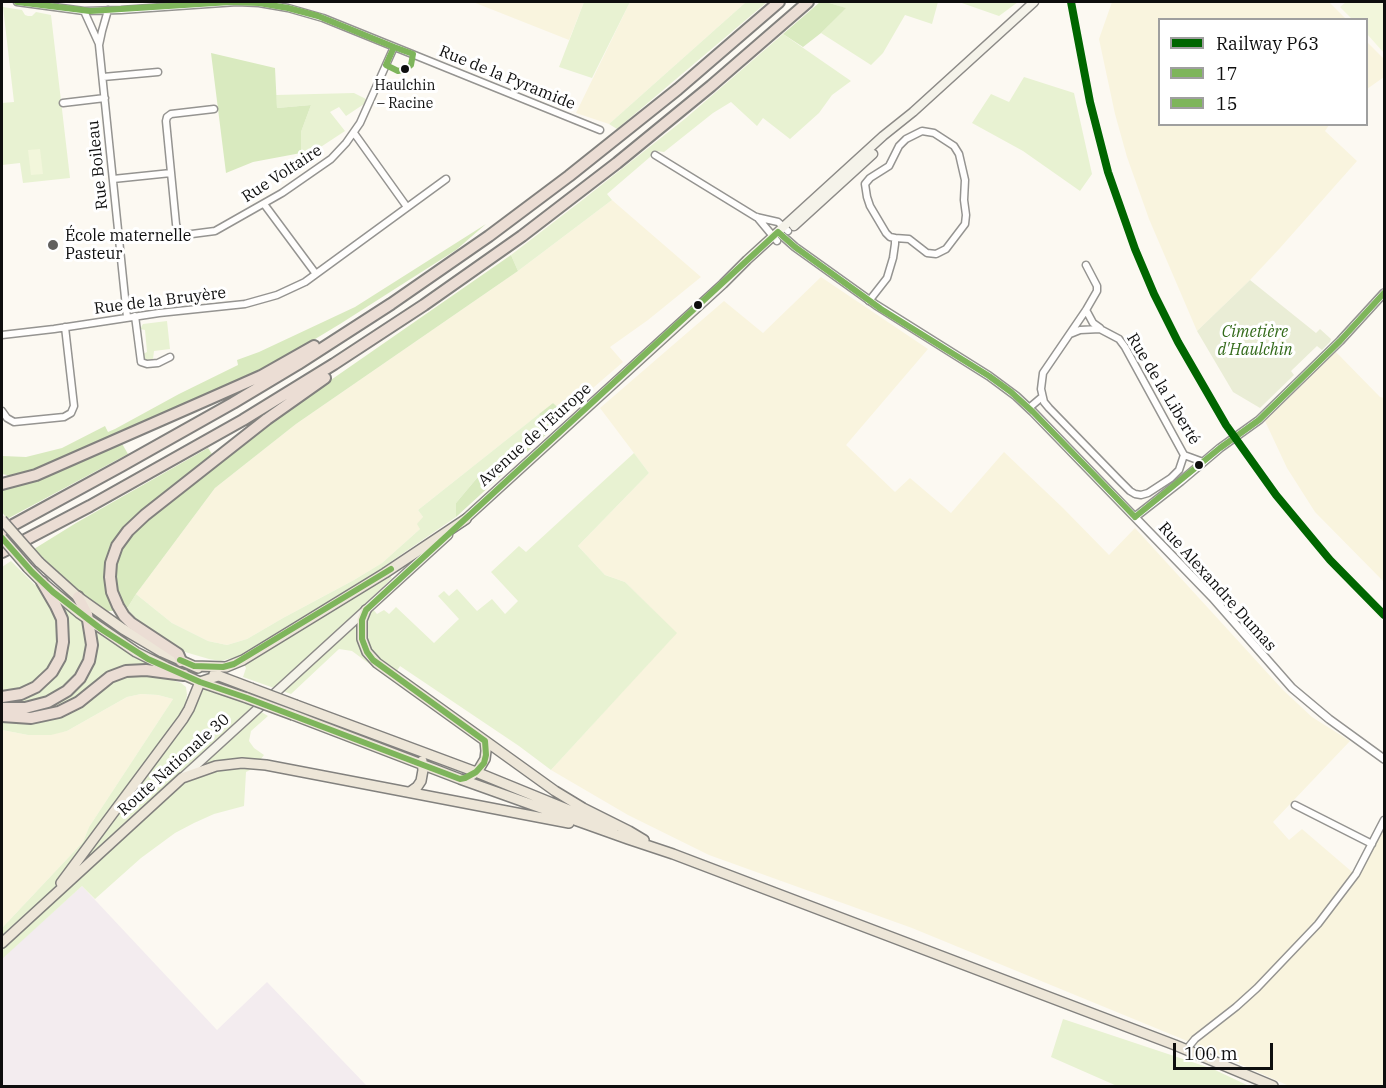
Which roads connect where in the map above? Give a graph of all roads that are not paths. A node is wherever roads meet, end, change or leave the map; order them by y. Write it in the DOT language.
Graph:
graph roads {
  1 [pos="17,2"];
  2 [pos="779,2"];
  3 [pos="808,2"];
  4 [pos="1034,2"];
  5 [pos="108,10"];
  6 [pos="84,11"];
  7 [pos="99,45"];
  8 [pos="394,47"];
  9 [pos="158,72"];
  10 [pos="103,77"];
  11 [pos="105,98"];
  12 [pos="63,103"];
  13 [pos="214,109"];
  14 [pos="600,130"];
  15 [pos="354,133"];
  16 [pos="655,155"];
  17 [pos="171,173"];
  18 [pos="113,179"];
  19 [pos="446,179"];
  20 [pos="264,204"];
  21 [pos="408,207"];
  22 [pos="756,217"];
  23 [pos="780,234"];
  24 [pos="895,238"];
  25 [pos="1086,265"];
  26 [pos="316,274"];
  27 [pos="1384,293"];
  28 [pos="869,301"];
  29 [pos="391,304"];
  30 [pos="1086,310"];
  31 [pos="135,316"];
  32 [pos="128,317"];
  33 [pos="401,320"];
  34 [pos="65,327"];
  35 [pos="1100,328"];
  36 [pos="2,334"];
  37 [pos="1070,334"];
  38 [pos="170,357"];
  39 [pos="1042,397"];
  40 [pos="1029,408"];
  41 [pos="2,411"];
  42 [pos="1184,455"];
  43 [pos="1203,462"];
  44 [pos="2,482"];
  45 [pos="90,506"];
  46 [pos="1135,517"];
  47 [pos="466,519"];
  48 [pos="2,520"];
  49 [pos="2,531"];
  50 [pos="2,538"];
  51 [pos="2,552"];
  52 [pos="2,560"];
  53 [pos="42,582"];
  54 [pos="78,597"];
  55 [pos="366,610"];
  56 [pos="88,620"];
  57 [pos="243,660"];
  58 [pos="181,661"];
  59 [pos="194,666"];
  60 [pos="184,675"];
  61 [pos="218,676"];
  62 [pos="234,681"];
  63 [pos="200,682"];
  64 [pos="2,697"];
  65 [pos="247,698"];
  66 [pos="2,708"];
  67 [pos="2,716"];
  68 [pos="485,741"];
  69 [pos="405,747"];
  70 [pos="1384,759"];
  71 [pos="423,765"];
  72 [pos="476,772"];
  73 [pos="182,778"];
  74 [pos="460,778"];
  75 [pos="410,792"];
  76 [pos="1295,805"];
  77 [pos="1384,820"];
  78 [pos="615,835"];
  79 [pos="644,840"];
  80 [pos="1372,844"];
  81 [pos="673,854"];
  82 [pos="49,900"];
  83 [pos="2,943"];
  84 [pos="1186,1050"];
  85 [pos="1273,1086"];
  1 -- 6 [label="street, Rue de la Pyramide"];
  2 -- 29 [label="highway"];
  3 -- 33 [label="highway"];
  4 -- 23 [label="main road, Avenue de l'Europe"];
  5 -- 6 [label="street, Rue de la Pyramide"];
  5 -- 7 [label="street, Rue Boileau"];
  5 -- 8 [label="street, Rue de la Pyramide"];
  6 -- 7 [label="street, Rue Boileau"];
  7 -- 10 [label="street, Rue Boileau"];
  8 -- 14 [label="street, Rue de la Pyramide"];
  8 -- 15 [label="street, Rue Voltaire"];
  9 -- 10 [label="street"];
  10 -- 11 [label="street, Rue Boileau"];
  11 -- 12 [label="street"];
  11 -- 18 [label="street, Rue Boileau"];
  13 -- 17 [label="street"];
  15 -- 20 [label="street, Rue Voltaire"];
  15 -- 21 [label="street"];
  16 -- 22 [label="street"];
  17 -- 18 [label="street"];
  17 -- 20 [label="street, Rue Voltaire"];
  18 -- 32 [label="street, Rue Boileau"];
  19 -- 21 [label="street, Rue de la Bruyère"];
  20 -- 26 [label="street"];
  21 -- 26 [label="street, Rue de la Bruyère"];
  22 -- 23 [label="street"];
  22 -- 23 [label="street"];
  23 -- 28 [label="street, Rue Alexandre Dumas"];
  23 -- 47 [label="main road, Avenue de l'Europe"];
  24 -- 24 [label="street"];
  24 -- 28 [label="street"];
  25 -- 30 [label="street"];
  26 -- 31 [label="street, Rue de la Bruyère"];
  27 -- 43 [label="street"];
  28 -- 40 [label="street, Rue Alexandre Dumas"];
  29 -- 44 [label="highway"];
  29 -- 49 [label="highway"];
  30 -- 35 [label="street, Rue de la Liberté"];
  30 -- 37 [label="street"];
  31 -- 32 [label="street, Rue de la Bruyère"];
  31 -- 38 [label="street"];
  32 -- 34 [label="street, Rue de la Bruyère"];
  33 -- 45 [label="highway"];
  33 -- 58 [label="highway"];
  34 -- 36 [label="street, Rue de la Bruyère"];
  34 -- 41 [label="street"];
  35 -- 37 [label="street"];
  35 -- 42 [label="street, Rue de la Liberté"];
  37 -- 39 [label="street"];
  39 -- 40 [label="street"];
  39 -- 42 [label="street"];
  40 -- 46 [label="street, Rue Alexandre Dumas"];
  42 -- 43 [label="street, Rue de la Liberté"];
  43 -- 46 [label="street"];
  45 -- 51 [label="highway"];
  45 -- 52 [label="highway"];
  46 -- 70 [label="street, Rue Alexandre Dumas"];
  47 -- 55 [label="main road, Avenue de l'Europe"];
  47 -- 57 [label="main road"];
  48 -- 54 [label="main road, bridge"];
  50 -- 53 [label="main road, bridge"];
  53 -- 56 [label="main road"];
  53 -- 64 [label="highway"];
  54 -- 56 [label="highway"];
  54 -- 58 [label="main road"];
  55 -- 68 [label="main road"];
  55 -- 73 [label="main road, Route Nationale 30"];
  56 -- 60 [label="main road"];
  56 -- 66 [label="highway"];
  57 -- 59 [label="main road"];
  57 -- 62 [label="main road"];
  58 -- 59 [label="main road"];
  59 -- 61 [label="main road"];
  60 -- 63 [label="main road"];
  60 -- 67 [label="highway"];
  61 -- 62 [label="main road"];
  61 -- 63 [label="main road"];
  62 -- 65 [label="main road"];
  62 -- 69 [label="main road, bridge"];
  63 -- 65 [label="main road"];
  63 -- 82 [label="main road"];
  65 -- 71 [label="main road, bridge"];
  68 -- 72 [label="main road"];
  68 -- 79 [label="main road"];
  69 -- 71 [label="main road"];
  69 -- 72 [label="main road"];
  71 -- 74 [label="main road"];
  71 -- 75 [label="main road"];
  72 -- 74 [label="main road"];
  72 -- 79 [label="main road"];
  73 -- 75 [label="main road"];
  73 -- 82 [label="main road, Route Nationale 30"];
  74 -- 78 [label="main road"];
  75 -- 78 [label="main road"];
  76 -- 80 [label="street"];
  77 -- 80 [label="street"];
  78 -- 81 [label="main road"];
  79 -- 81 [label="main road"];
  80 -- 84 [label="street"];
  81 -- 84 [label="main road"];
  82 -- 83 [label="main road, Route Nationale 30"];
  84 -- 85 [label="main road"];
}
